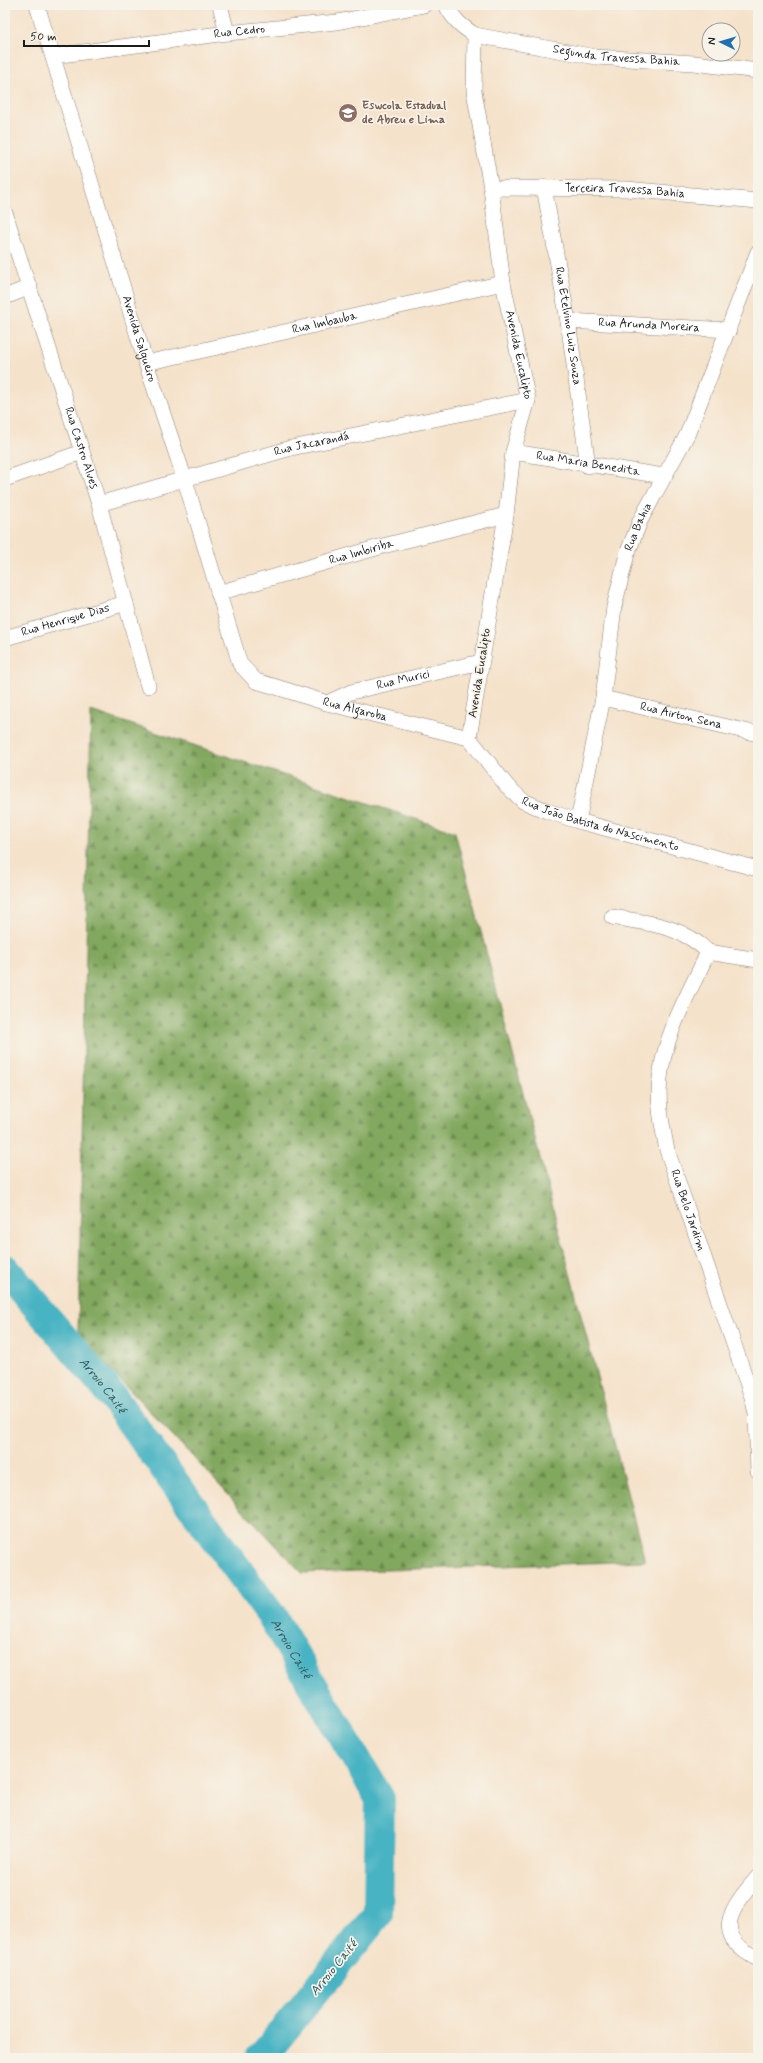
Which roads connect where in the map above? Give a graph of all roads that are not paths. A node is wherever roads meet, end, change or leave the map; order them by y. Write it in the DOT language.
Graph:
graph roads {
  1 [pos="37,5"];
  2 [pos="220,5"];
  3 [pos="424,5"];
  4 [pos="446,5"];
  5 [pos="226,33"];
  6 [pos="475,35"];
  7 [pos="53,56"];
  8 [pos="758,71"];
  9 [pos="491,188"];
  10 [pos="544,188"];
  11 [pos="758,201"];
  12 [pos="5,213"];
  13 [pos="758,252"];
  14 [pos="503,283"];
  15 [pos="30,287"];
  16 [pos="5,297"];
  17 [pos="568,321"];
  18 [pos="729,330"];
  19 [pos="146,363"];
  20 [pos="528,400"];
  21 [pos="82,452"];
  22 [pos="513,452"];
  23 [pos="588,466"];
  24 [pos="663,476"];
  25 [pos="5,479"];
  26 [pos="185,480"];
  27 [pos="99,504"];
  28 [pos="506,515"];
  29 [pos="218,593"];
  30 [pos="126,603"];
  31 [pos="5,638"];
  32 [pos="481,662"];
  33 [pos="246,671"];
  34 [pos="148,686"];
  35 [pos="603,698"];
  36 [pos="327,703"];
  37 [pos="758,734"];
  38 [pos="469,738"];
  39 [pos="578,821"];
  40 [pos="758,869"];
  41 [pos="612,917"];
  42 [pos="708,952"];
  43 [pos="758,960"];
  44 [pos="758,1472"];
  45 [pos="758,1877"];
  46 [pos="758,1959"];
  1 -- 7 [label="street, Avenida Salgueiro"];
  2 -- 5 [label="street"];
  3 -- 5 [label="street, Rua Cedro"];
  4 -- 6 [label="street"];
  5 -- 7 [label="street, Rua Cedro"];
  6 -- 8 [label="street, Segunda Travessa Bahia"];
  6 -- 9 [label="street, Avenida Eucalipto"];
  7 -- 19 [label="street, Avenida Salgueiro"];
  9 -- 10 [label="street, Terceira Travessa Bahia"];
  9 -- 14 [label="street, Avenida Eucalipto"];
  10 -- 11 [label="street, Terceira Travessa Bahia"];
  10 -- 17 [label="street, Rua Etelvino Luiz Souza"];
  12 -- 15 [label="street, Rua Castro Alves"];
  13 -- 18 [label="street, Rua Bahia"];
  14 -- 19 [label="street, Rua Imbauba"];
  14 -- 20 [label="street, Avenida Eucalipto"];
  15 -- 16 [label="street"];
  15 -- 21 [label="street, Rua Castro Alves"];
  17 -- 18 [label="street, Rua Arunda Moreira"];
  17 -- 23 [label="street, Rua Etelvino Luiz Souza"];
  18 -- 24 [label="street, Rua Bahia"];
  19 -- 26 [label="street, Avenida Salgueiro"];
  20 -- 22 [label="street, Avenida Eucalipto"];
  20 -- 26 [label="street, Rua Jacarandá"];
  21 -- 25 [label="street"];
  21 -- 27 [label="street, Rua Castro Alves"];
  22 -- 23 [label="street, Rua Maria Benedita"];
  22 -- 28 [label="street, Avenida Eucalipto"];
  23 -- 24 [label="street, Rua Maria Benedita"];
  24 -- 35 [label="street, Rua Bahia"];
  26 -- 27 [label="street, Rua Jacarandá"];
  26 -- 29 [label="street, Avenida Salgueiro"];
  27 -- 30 [label="street, Rua Castro Alves"];
  28 -- 29 [label="street, Rua Imbiriba"];
  28 -- 32 [label="street, Avenida Eucalipto"];
  29 -- 33 [label="street, Avenida Salgueiro"];
  30 -- 31 [label="street, Rua Henrique Dias"];
  30 -- 34 [label="street, Rua Castro Alves"];
  32 -- 36 [label="street, Rua Murici"];
  32 -- 38 [label="street, Avenida Eucalipto"];
  33 -- 36 [label="street, Rua Algaroba"];
  35 -- 37 [label="street, Rua Airton Sena"];
  35 -- 39 [label="street, Rua Bahia"];
  36 -- 38 [label="street, Rua Algaroba"];
  38 -- 39 [label="street, Rua João Batista do Nascimento"];
  39 -- 40 [label="street, Rua João Batista do Nascimento"];
  41 -- 42 [label="street"];
  42 -- 43 [label="street"];
  42 -- 44 [label="street, Rua Belo Jardim"];
  45 -- 46 [label="street"];
}
